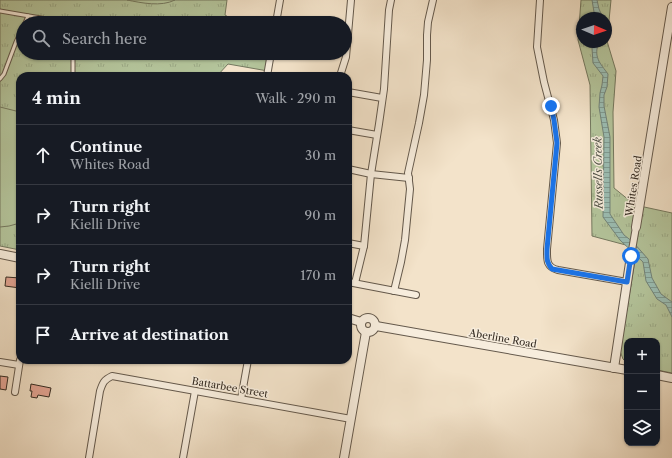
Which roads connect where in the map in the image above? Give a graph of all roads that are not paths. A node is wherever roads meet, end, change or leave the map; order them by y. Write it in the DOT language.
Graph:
graph roads {
  1 [pos="280,0"];
  2 [pos="351,0"];
  3 [pos="391,0"];
  4 [pos="433,0"];
  5 [pos="540,0"];
  6 [pos="672,7"];
  7 [pos="0,11"];
  8 [pos="28,16"];
  9 [pos="277,16"];
  10 [pos="350,16"];
  11 [pos="16,42"];
  12 [pos="73,60"];
  13 [pos="270,60"];
  14 [pos="345,60"];
  15 [pos="73,72"];
  16 [pos="268,72"];
  17 [pos="341,72"];
  18 [pos="0,79"];
  19 [pos="352,93"];
  20 [pos="382,98"];
  21 [pos="352,131"];
  22 [pos="378,135"];
  23 [pos="352,170"];
  24 [pos="371,174"];
  25 [pos="409,178"];
  26 [pos="636,227"];
  27 [pos="352,244"];
  28 [pos="364,246"];
  29 [pos="0,254"];
  30 [pos="631,256"];
  31 [pos="16,257"];
  32 [pos="352,280"];
  33 [pos="627,282"];
  34 [pos="352,283"];
  35 [pos="394,291"];
  36 [pos="416,295"];
  37 [pos="352,319"];
  38 [pos="361,322"];
  39 [pos="376,326"];
  40 [pos="366,332"];
  41 [pos="0,362"];
  42 [pos="16,363"];
  43 [pos="20,364"];
  44 [pos="247,364"];
  45 [pos="614,368"];
  46 [pos="624,370"];
  47 [pos="660,376"];
  48 [pos="672,378"];
  49 [pos="195,391"];
  50 [pos="15,392"];
  51 [pos="241,399"];
  52 [pos="351,419"];
  53 [pos="88,458"];
  54 [pos="183,458"];
  55 [pos="344,458"];
  1 -- 9 [label="street"];
  2 -- 10 [label="street"];
  3 -- 20 [label="street"];
  4 -- 25 [label="street"];
  5 -- 33 [label="street"];
  6 -- 26 [label="street, Whites Road"];
  7 -- 8 [label="lane"];
  11 -- 18 [label="lane"];
  12 -- 15 [label="lane"];
  13 -- 16 [label="street"];
  14 -- 17 [label="street"];
  19 -- 20 [label="street"];
  20 -- 22 [label="street"];
  21 -- 22 [label="street"];
  22 -- 24 [label="street"];
  23 -- 24 [label="street"];
  24 -- 25 [label="street"];
  24 -- 28 [label="street"];
  25 -- 35 [label="street"];
  26 -- 30 [label="street, Whites Road"];
  27 -- 28 [label="street"];
  28 -- 32 [label="street"];
  29 -- 31 [label="street"];
  30 -- 33 [label="street, Whites Road"];
  33 -- 45 [label="street, Whites Road"];
  34 -- 35 [label="street"];
  35 -- 36 [label="street"];
  37 -- 38 [label="street"];
  38 -- 39 [label="street"];
  38 -- 40 [label="street"];
  39 -- 40 [label="street"];
  39 -- 45 [label="street, Aberline Road"];
  40 -- 52 [label="street"];
  41 -- 42 [label="street"];
  43 -- 50 [label="street"];
  44 -- 51 [label="street"];
  45 -- 46 [label="street, Aberline Road"];
  47 -- 48 [label="street"];
  49 -- 51 [label="street, Battarbee Street"];
  49 -- 53 [label="street, Battarbee Street"];
  49 -- 54 [label="street"];
  51 -- 52 [label="street, Battarbee Street"];
  52 -- 55 [label="street"];
}
